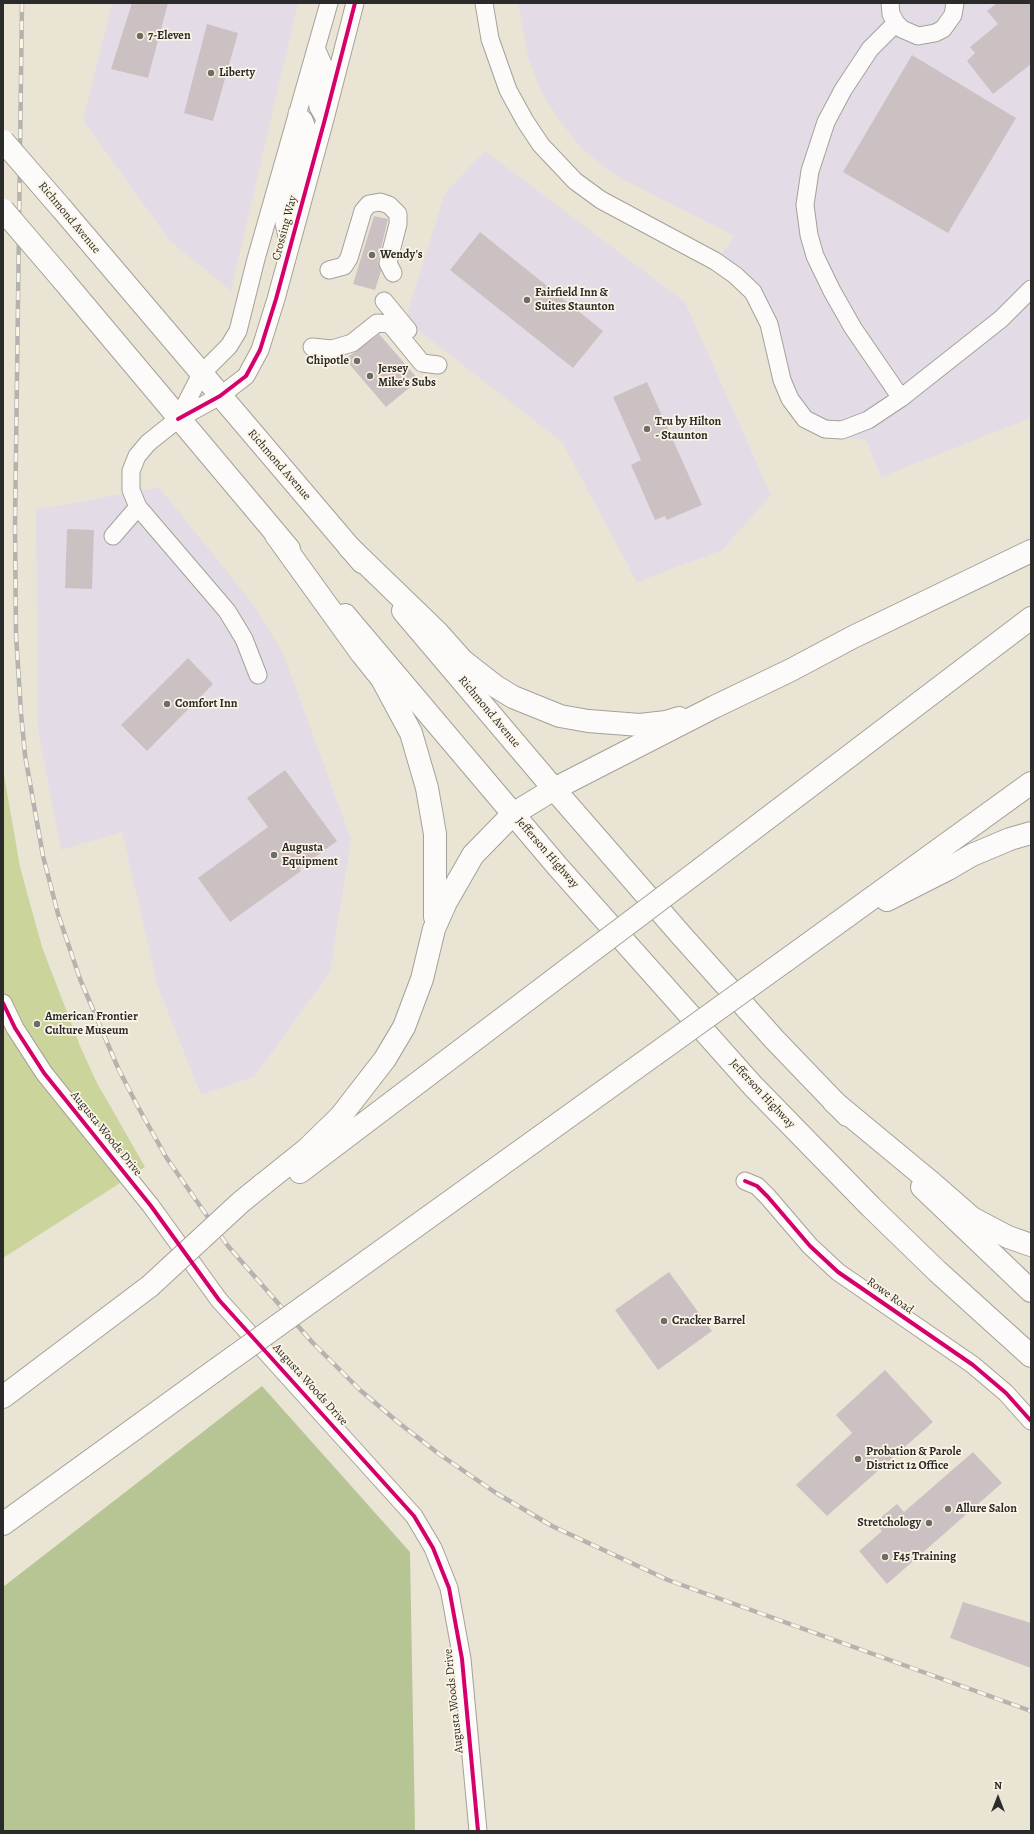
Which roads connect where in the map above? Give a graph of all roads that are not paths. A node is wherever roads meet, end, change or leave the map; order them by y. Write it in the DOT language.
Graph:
graph roads {
  1 [pos="329,3"];
  2 [pos="355,3"];
  3 [pos="484,3"];
  4 [pos="890,3"];
  5 [pos="955,3"];
  6 [pos="896,23"];
  7 [pos="316,47"];
  8 [pos="298,113"];
  9 [pos="325,119"];
  10 [pos="3,141"];
  11 [pos="3,210"];
  12 [pos="290,249"];
  13 [pos="329,270"];
  14 [pos="393,273"];
  15 [pos="1031,289"];
  16 [pos="384,301"];
  17 [pos="312,347"];
  18 [pos="201,374"];
  19 [pos="220,396"];
  20 [pos="901,398"];
  21 [pos="178,419"];
  22 [pos="138,507"];
  23 [pos="276,535"];
  24 [pos="113,536"];
  25 [pos="349,546"];
  26 [pos="1031,551"];
  27 [pos="1031,618"];
  28 [pos="258,675"];
  29 [pos="714,707"];
  30 [pos="1031,783"];
  31 [pos="554,789"];
  32 [pos="514,814"];
  33 [pos="1031,834"];
  34 [pos="434,929"];
  35 [pos="824,932"];
  36 [pos="3,1002"];
  37 [pos="834,1102"];
  38 [pos="745,1181"];
  39 [pos="267,1190"];
  40 [pos="1031,1246"];
  41 [pos="1031,1291"];
  42 [pos="1031,1356"];
  43 [pos="3,1397"];
  44 [pos="1031,1421"];
  45 [pos="3,1524"];
  46 [pos="478,1831"];
  1 -- 7 [label="street, Crossing Way"];
  2 -- 9 [label="street, Crossing Way"];
  3 -- 20 [label="street"];
  4 -- 6 [label="street"];
  5 -- 6 [label="street"];
  6 -- 20 [label="street"];
  7 -- 8 [label="street, Crossing Way"];
  7 -- 9 [label="street"];
  8 -- 12 [label="street"];
  8 -- 18 [label="street, Crossing Way"];
  9 -- 12 [label="street, Crossing Way"];
  10 -- 18 [label="main road, Richmond Avenue, bridge"];
  11 -- 21 [label="main road, bridge"];
  12 -- 19 [label="street, Crossing Way"];
  13 -- 14 [label="street"];
  15 -- 20 [label="street"];
  16 -- 17 [label="street"];
  18 -- 19 [label="main road, Richmond Avenue"];
  18 -- 21 [label="street, Crossing Way"];
  19 -- 21 [label="street, Crossing Way"];
  19 -- 25 [label="main road, Richmond Avenue"];
  21 -- 22 [label="street"];
  21 -- 23 [label="main road"];
  22 -- 24 [label="street"];
  22 -- 28 [label="street"];
  23 -- 32 [label="main road"];
  23 -- 34 [label="main road"];
  25 -- 29 [label="main road"];
  25 -- 31 [label="main road, Richmond Avenue"];
  26 -- 29 [label="main road"];
  27 -- 39 [label="main road, bridge"];
  29 -- 31 [label="main road"];
  30 -- 35 [label="main road"];
  31 -- 32 [label="main road"];
  31 -- 37 [label="main road"];
  32 -- 34 [label="main road"];
  32 -- 42 [label="main road, Jefferson Highway"];
  33 -- 35 [label="main road"];
  34 -- 39 [label="main road"];
  35 -- 45 [label="main road, bridge"];
  36 -- 46 [label="street, Augusta Woods Drive"];
  37 -- 40 [label="main road"];
  37 -- 41 [label="main road"];
  38 -- 44 [label="street, Rowe Road"];
  39 -- 43 [label="main road, bridge"];
}
